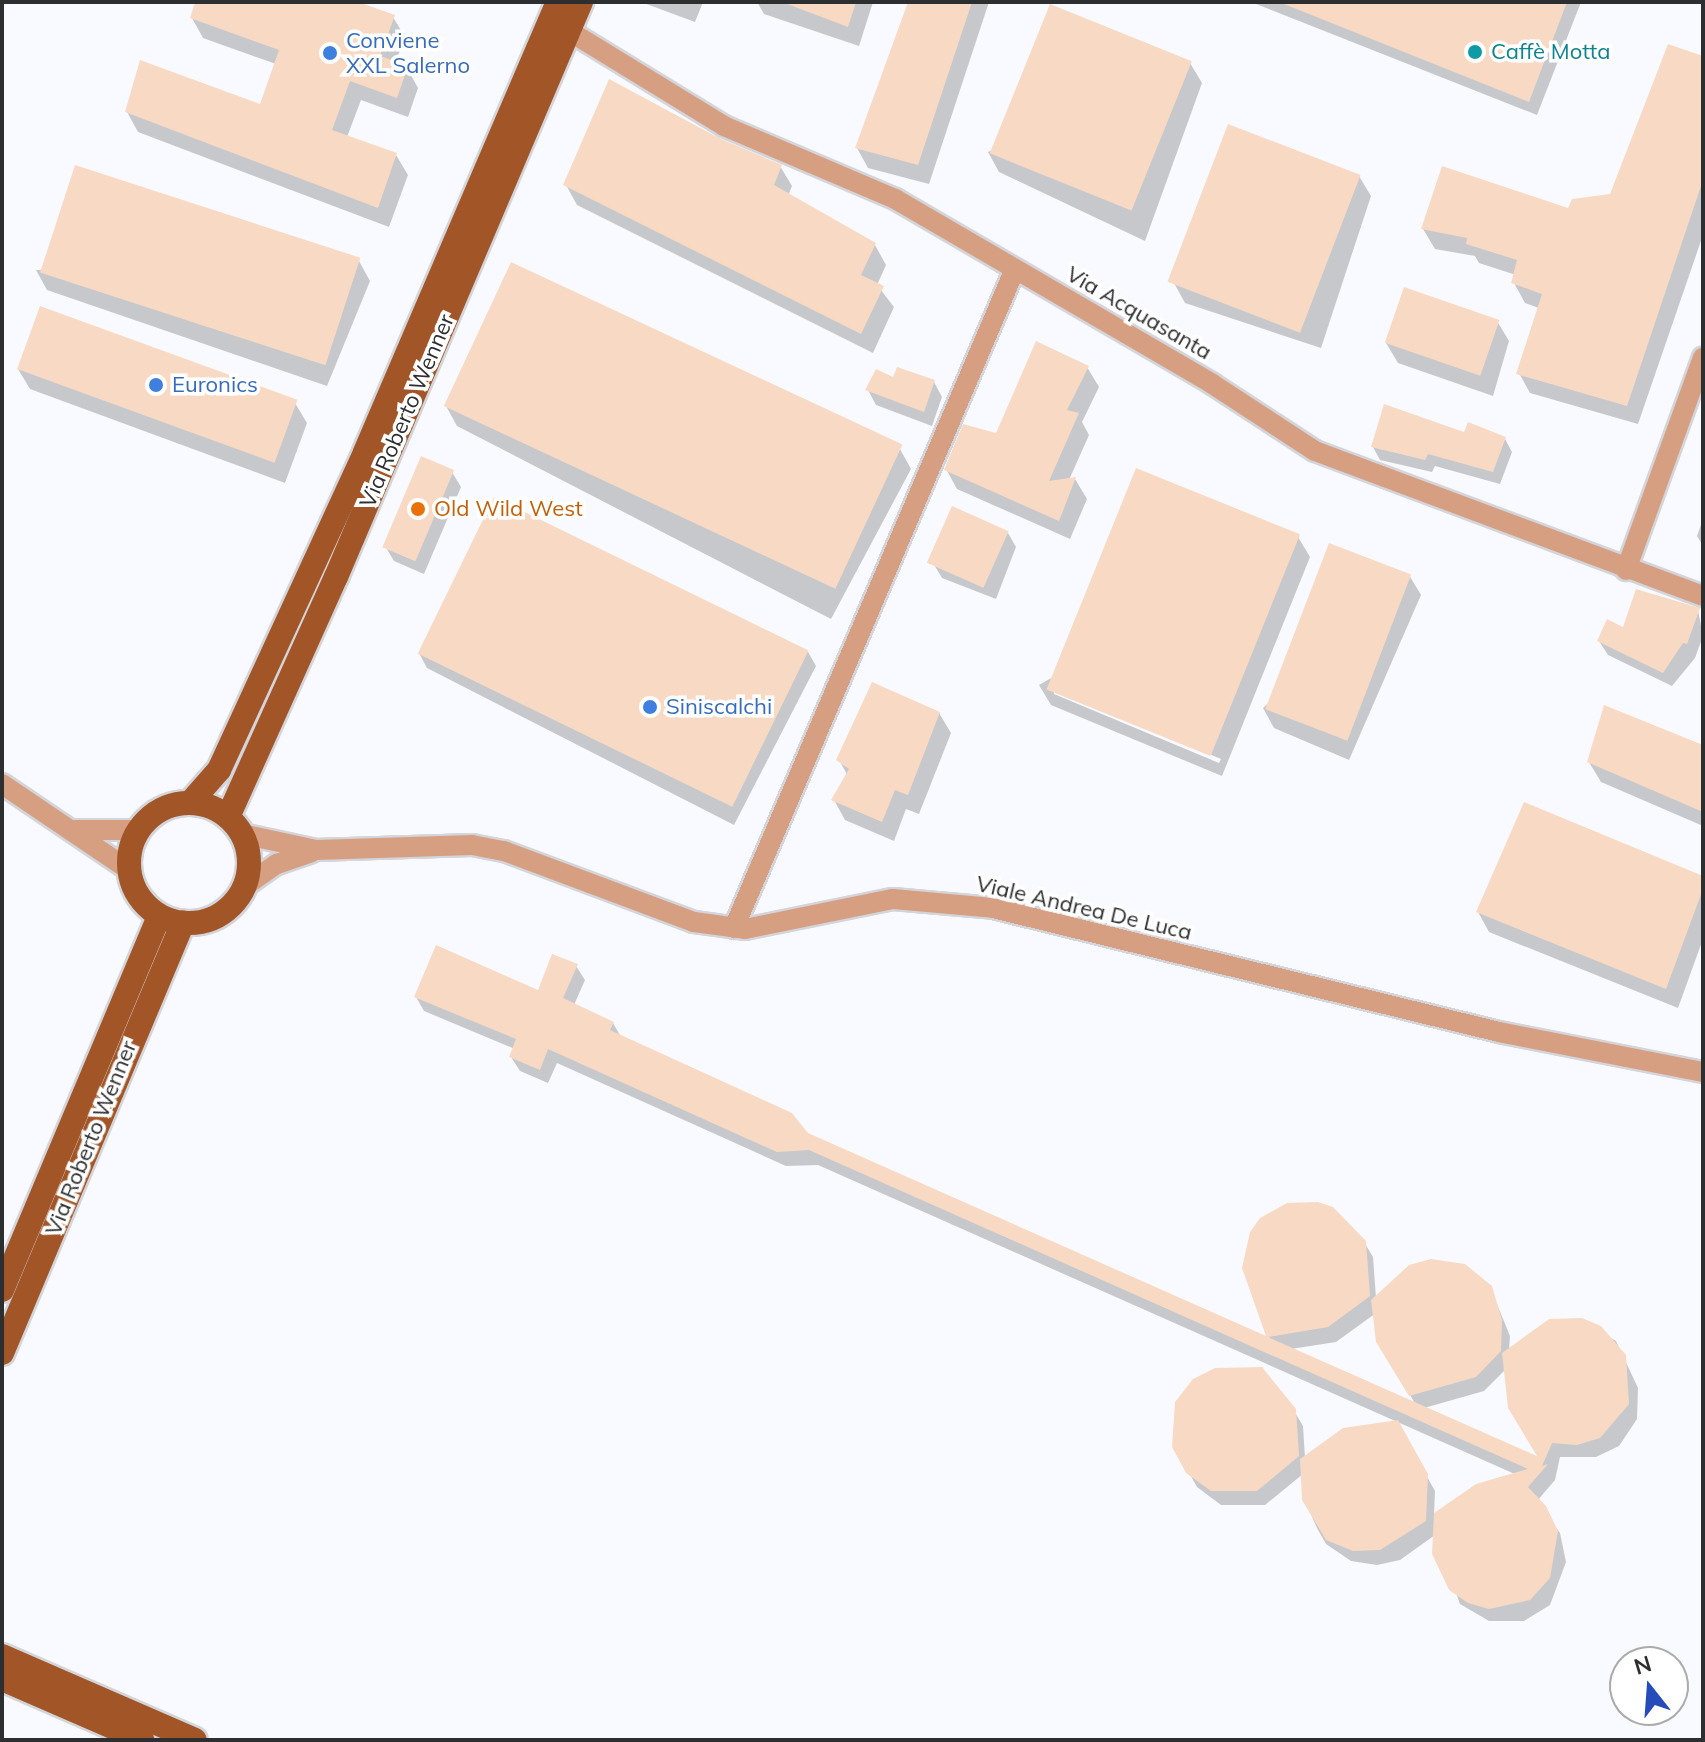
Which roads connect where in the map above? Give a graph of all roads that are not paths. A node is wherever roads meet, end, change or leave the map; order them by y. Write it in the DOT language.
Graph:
graph roads {
  1 [pos="558,2"];
  2 [pos="581,2"];
  3 [pos="569,31"];
  4 [pos="1015,269"];
  5 [pos="1703,357"];
  6 [pos="1626,570"];
  7 [pos="1703,596"];
  8 [pos="2,784"];
  9 [pos="190,803"];
  10 [pos="235,825"];
  11 [pos="74,830"];
  12 [pos="138,830"];
  13 [pos="316,850"];
  14 [pos="129,870"];
  15 [pos="245,886"];
  16 [pos="159,916"];
  17 [pos="183,923"];
  18 [pos="734,928"];
  19 [pos="1703,1072"];
  20 [pos="2,1290"];
  21 [pos="2,1353"];
  22 [pos="2,1656"];
  23 [pos="2,1679"];
  24 [pos="142,1740"];
  25 [pos="195,1740"];
  1 -- 9 [label="main road, Via Roberto Wenner"];
  2 -- 3 [label="main road, Via Roberto Wenner"];
  3 -- 4 [label="street, Via Acquasanta"];
  3 -- 10 [label="main road, Via Roberto Wenner"];
  4 -- 6 [label="street, Via Acquasanta"];
  4 -- 18 [label="street"];
  5 -- 6 [label="street"];
  6 -- 7 [label="street, Via Acquasanta"];
  8 -- 11 [label="street"];
  9 -- 10 [label="main road"];
  9 -- 12 [label="main road"];
  10 -- 13 [label="street"];
  10 -- 15 [label="main road"];
  11 -- 12 [label="street"];
  11 -- 14 [label="street"];
  12 -- 14 [label="main road"];
  13 -- 15 [label="street"];
  13 -- 18 [label="street, Viale Andrea De Luca"];
  14 -- 16 [label="main road"];
  15 -- 17 [label="main road"];
  16 -- 17 [label="main road"];
  16 -- 20 [label="main road, Via Roberto Wenner"];
  17 -- 21 [label="main road, Via Roberto Wenner"];
  18 -- 19 [label="street, Viale Andrea De Luca"];
  22 -- 25 [label="main road"];
  23 -- 24 [label="main road"];
}
